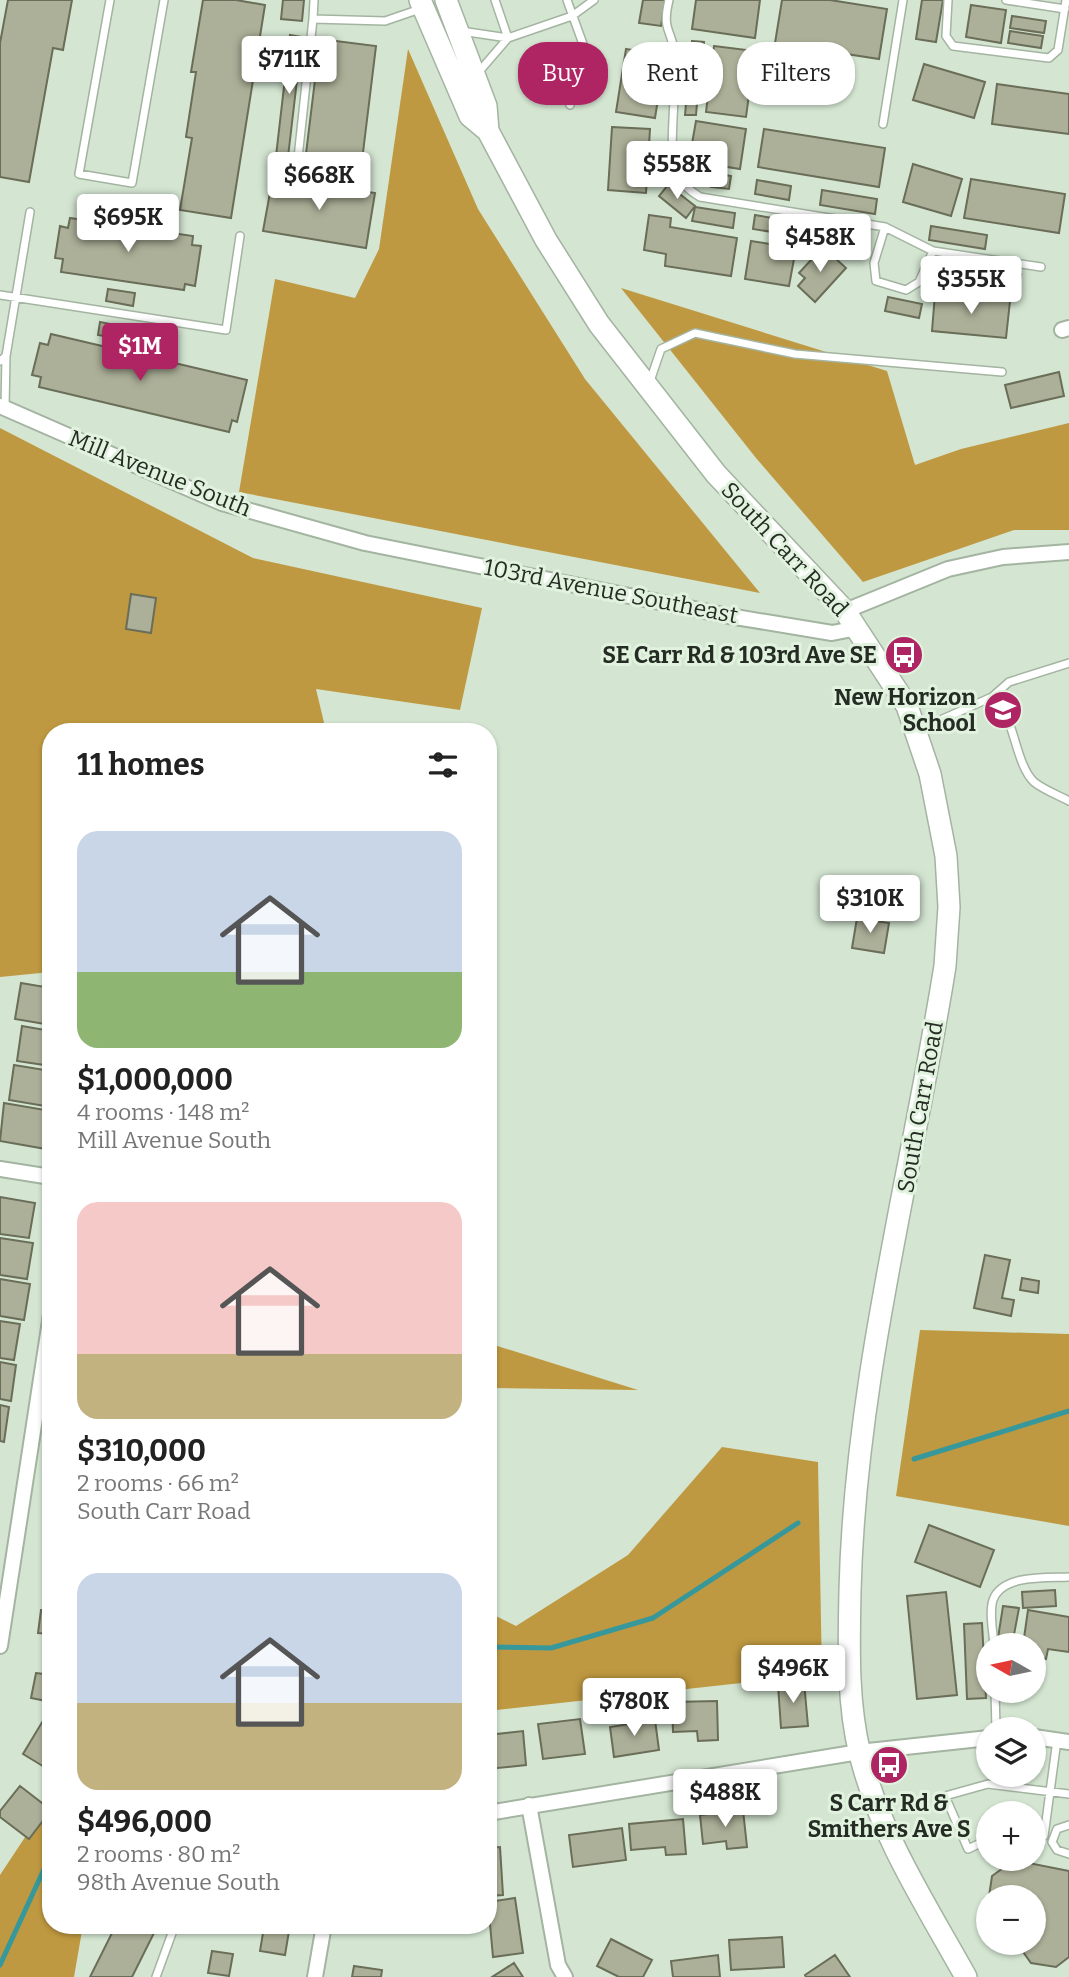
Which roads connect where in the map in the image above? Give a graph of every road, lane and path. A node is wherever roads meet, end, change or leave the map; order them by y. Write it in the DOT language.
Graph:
graph roads {
  1 [pos="110,0"];
  2 [pos="164,0"];
  3 [pos="314,0"];
  4 [pos="446,0"];
  5 [pos="495,0"];
  6 [pos="566,0"];
  7 [pos="594,0"];
  8 [pos="668,0"];
  9 [pos="903,0"];
  10 [pos="948,0"];
  11 [pos="1006,0"];
  12 [pos="1066,0"];
  13 [pos="422,4"];
  14 [pos="1065,9"];
  15 [pos="572,16"];
  16 [pos="313,19"];
  17 [pos="456,30"];
  18 [pos="509,38"];
  19 [pos="475,78"];
  20 [pos="569,106"];
  21 [pos="884,124"];
  22 [pos="488,131"];
  23 [pos="297,167"];
  24 [pos="30,212"];
  25 [pos="885,227"];
  26 [pos="240,236"];
  27 [pos="933,251"];
  28 [pos="1041,267"];
  29 [pos="0,295"];
  30 [pos="16,297"];
  31 [pos="3,359"];
  32 [pos="1002,372"];
  33 [pos="648,388"];
  34 [pos="2,407"];
  35 [pos="365,542"];
  36 [pos="1069,552"];
  37 [pos="851,620"];
  38 [pos="1069,663"];
  39 [pos="992,698"];
  40 [pos="915,731"];
  41 [pos="1069,801"];
  42 [pos="0,1169"];
  43 [pos="42,1176"];
  44 [pos="42,1365"];
  45 [pos="7,1563"];
  46 [pos="1069,1577"];
  47 [pos="993,1633"];
  48 [pos="0,1646"];
  49 [pos="976,1739"];
  50 [pos="1063,1741"];
  51 [pos="859,1752"];
  52 [pos="1051,1791"];
  53 [pos="1069,1794"];
  54 [pos="529,1805"];
  55 [pos="497,1811"];
  56 [pos="1069,1825"];
  57 [pos="1046,1836"];
  58 [pos="1049,1837"];
  59 [pos="976,1845"];
  60 [pos="1069,1854"];
  61 [pos="172,1934"];
  62 [pos="322,1934"];
  63 [pos="156,1977"];
  64 [pos="315,1977"];
  65 [pos="565,1977"];
  66 [pos="966,1977"];
  1 -- 2 [label="lane"];
  3 -- 16 [label="lane"];
  4 -- 17 [label="main road"];
  5 -- 18 [label="lane"];
  6 -- 15 [label="lane"];
  7 -- 15 [label="lane"];
  8 -- 25 [label="lane"];
  9 -- 21 [label="lane"];
  10 -- 14 [label="lane"];
  11 -- 14 [label="lane"];
  12 -- 14 [label="lane"];
  13 -- 16 [label="lane"];
  13 -- 22 [label="main road"];
  15 -- 18 [label="lane"];
  15 -- 20 [label="lane"];
  16 -- 23 [label="lane"];
  17 -- 18 [label="lane"];
  17 -- 19 [label="main road"];
  18 -- 19 [label="lane"];
  19 -- 22 [label="main road"];
  22 -- 33 [label="main road, South Carr Road"];
  24 -- 30 [label="lane"];
  25 -- 27 [label="lane"];
  25 -- 27 [label="lane"];
  26 -- 30 [label="lane"];
  27 -- 28 [label="lane"];
  29 -- 30 [label="lane"];
  30 -- 31 [label="lane"];
  31 -- 34 [label="lane"];
  32 -- 33 [label="lane"];
  33 -- 37 [label="main road, South Carr Road"];
  34 -- 35 [label="street, Mill Avenue South"];
  35 -- 37 [label="street, 103rd Avenue Southeast"];
  36 -- 37 [label="street, 103rd Avenue Southeast"];
  37 -- 40 [label="main road, South Carr Road"];
  38 -- 39 [label="lane"];
  39 -- 40 [label="lane"];
  39 -- 41 [label="lane"];
  40 -- 51 [label="main road, South Carr Road"];
  42 -- 43 [label="street"];
  44 -- 45 [label="street"];
  45 -- 48 [label="street"];
  46 -- 47 [label="lane"];
  49 -- 51 [label="street"];
  50 -- 52 [label="lane"];
  51 -- 54 [label="street"];
  51 -- 66 [label="main road, South Carr Road"];
  52 -- 53 [label="lane"];
  52 -- 58 [label="lane"];
  52 -- 59 [label="lane"];
  54 -- 55 [label="street"];
  54 -- 65 [label="street"];
  56 -- 58 [label="lane"];
  57 -- 58 [label="lane"];
  58 -- 60 [label="lane"];
  61 -- 63 [label="lane"];
  62 -- 64 [label="street"];
}
